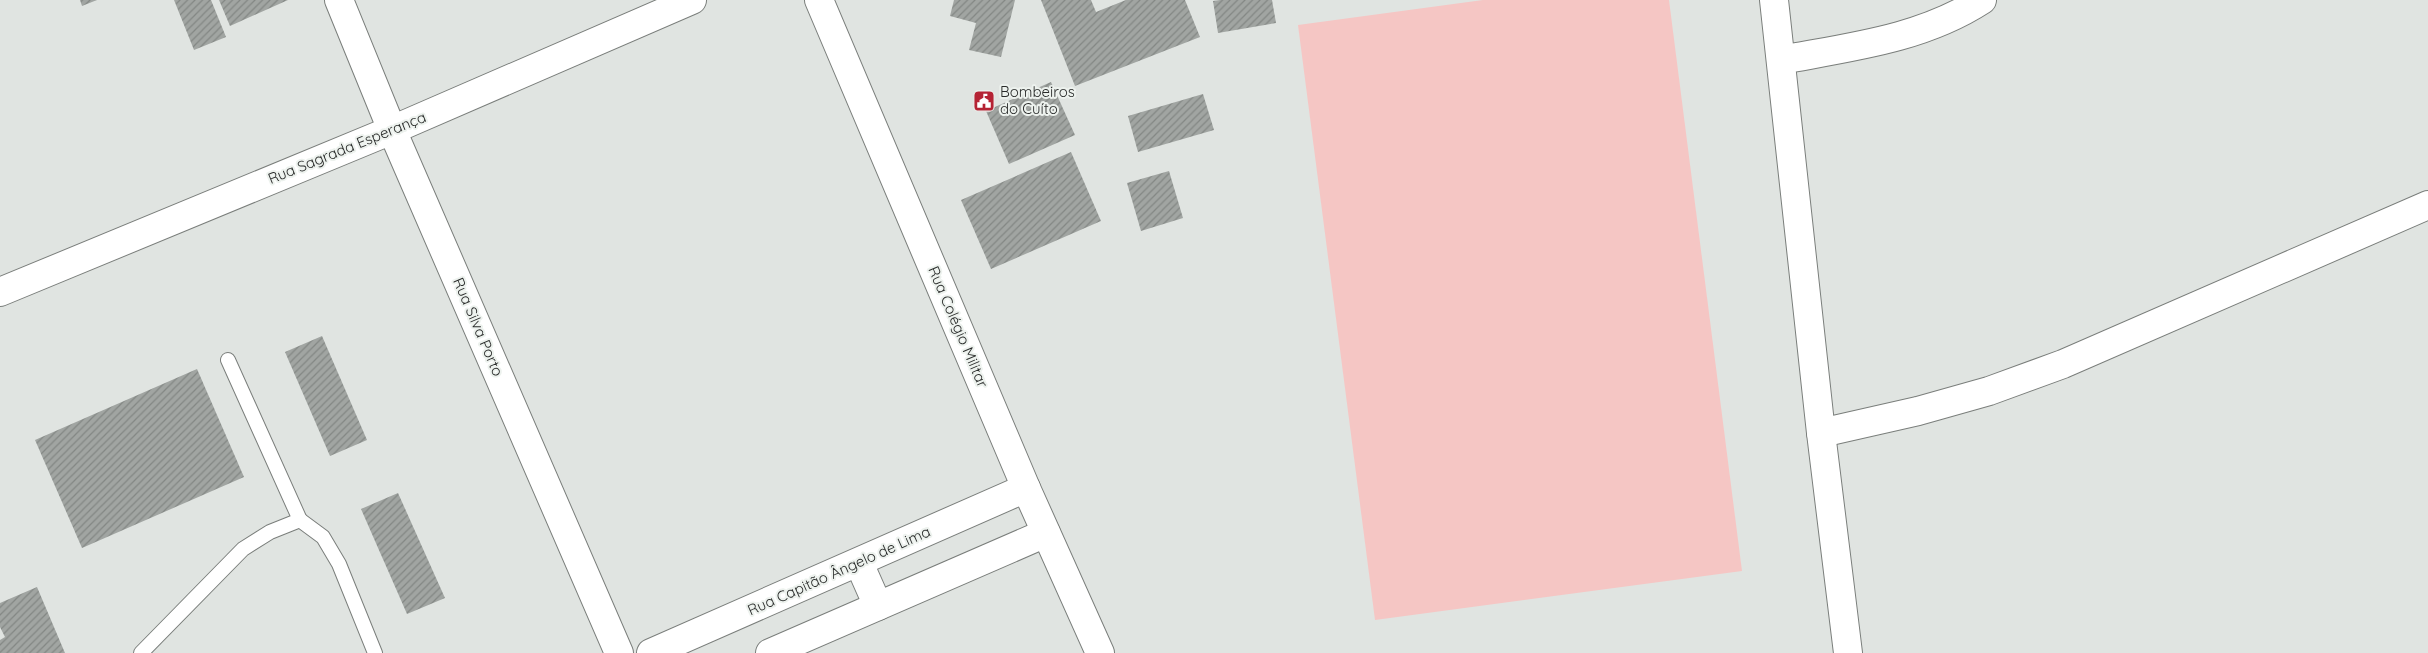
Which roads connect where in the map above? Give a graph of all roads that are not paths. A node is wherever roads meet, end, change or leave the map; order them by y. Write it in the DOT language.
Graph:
graph roads {
  1 [pos="339,0"];
  2 [pos="692,0"];
  3 [pos="820,0"];
  4 [pos="1774,0"];
  5 [pos="1982,0"];
  6 [pos="1781,60"];
  7 [pos="392,130"];
  8 [pos="2428,205"];
  9 [pos="0,292"];
  10 [pos="228,360"];
  11 [pos="1822,433"];
  12 [pos="1026,488"];
  13 [pos="300,520"];
  14 [pos="1046,533"];
  15 [pos="859,563"];
  16 [pos="878,606"];
  17 [pos="141,653"];
  18 [pos="375,653"];
  19 [pos="619,653"];
  20 [pos="651,653"];
  21 [pos="770,653"];
  22 [pos="1100,653"];
  23 [pos="1848,653"];
  1 -- 7 [label="street, Rua Silva Porto"];
  2 -- 7 [label="street, Rua Sagrada Esperança"];
  3 -- 12 [label="street, Rua Colégio Militar"];
  4 -- 6 [label="street"];
  5 -- 6 [label="street"];
  6 -- 11 [label="street"];
  7 -- 9 [label="street, Rua Sagrada Esperança"];
  7 -- 19 [label="street, Rua Silva Porto"];
  8 -- 11 [label="street"];
  10 -- 13 [label="lane"];
  11 -- 23 [label="street"];
  12 -- 14 [label="street, Rua Colégio Militar"];
  12 -- 15 [label="street, Rua Capitão Ângelo de Lima"];
  13 -- 17 [label="lane"];
  13 -- 18 [label="lane"];
  14 -- 16 [label="street"];
  14 -- 22 [label="street, Rua Colégio Militar"];
  15 -- 16 [label="street"];
  15 -- 20 [label="street, Rua Capitão Ângelo de Lima"];
  16 -- 21 [label="street"];
}
